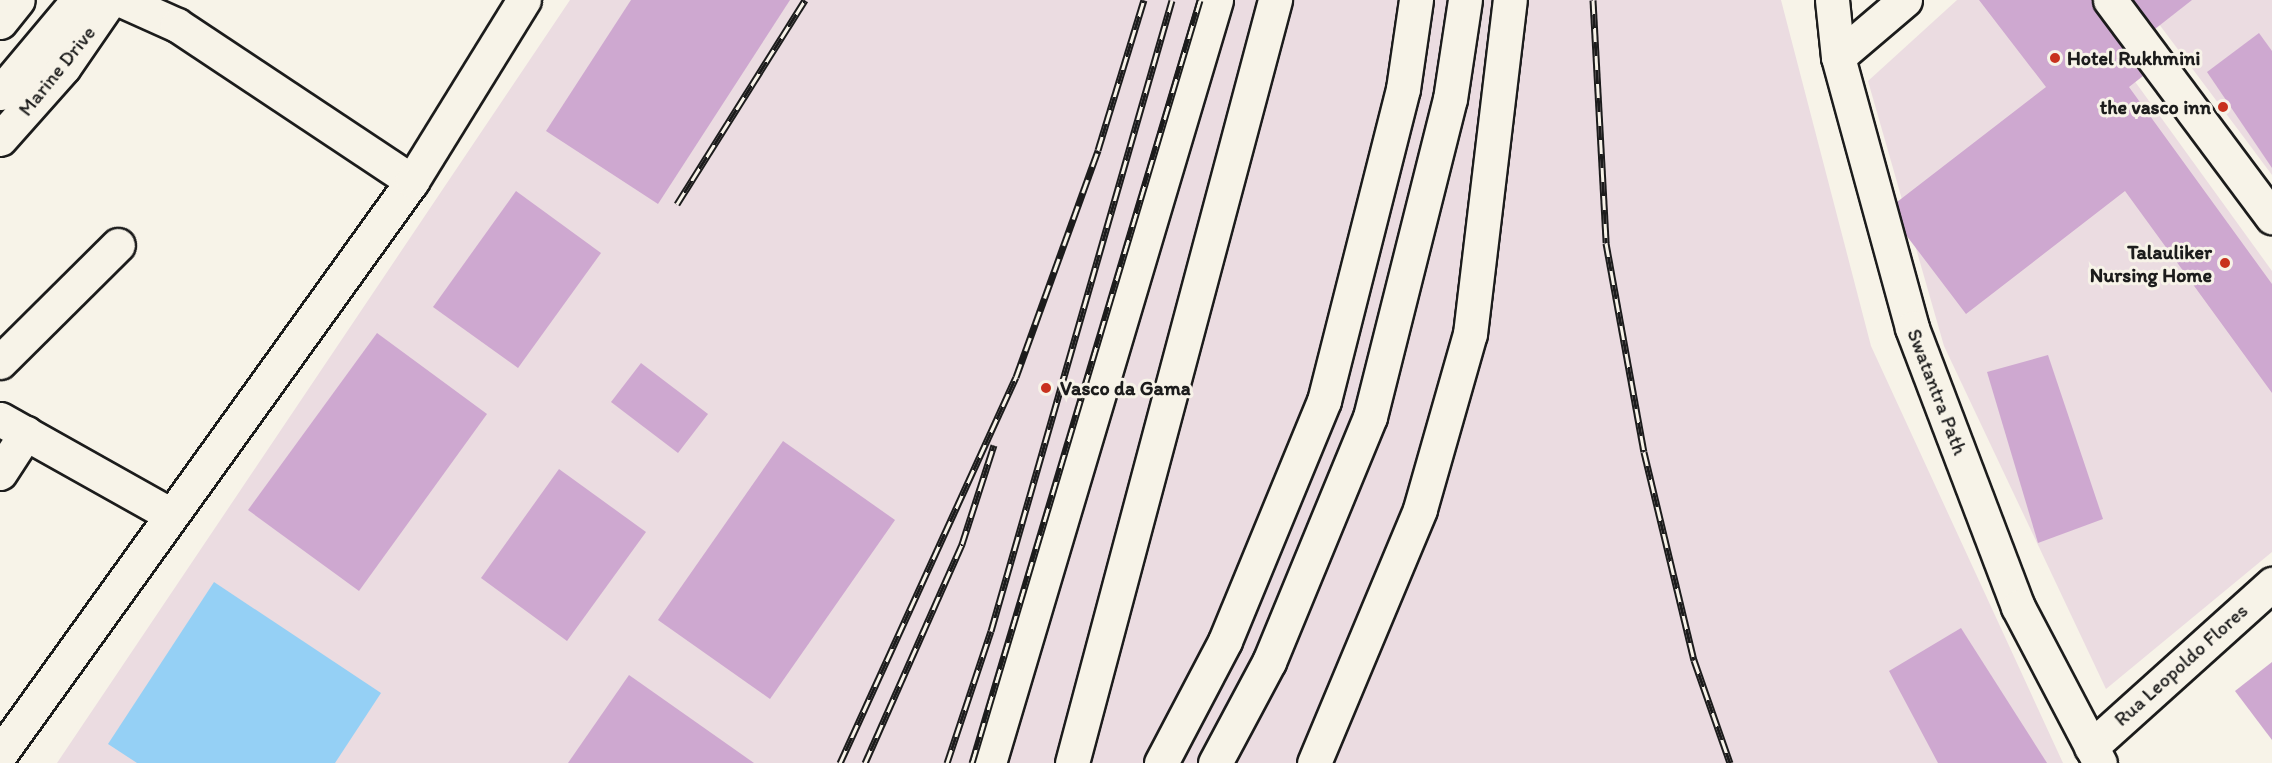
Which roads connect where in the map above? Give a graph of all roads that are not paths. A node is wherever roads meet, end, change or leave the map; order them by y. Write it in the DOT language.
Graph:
graph roads {
  1 [pos="18,0"];
  2 [pos="78,0"];
  3 [pos="110,0"];
  4 [pos="121,0"];
  5 [pos="524,0"];
  6 [pos="1216,0"];
  7 [pos="1275,0"];
  8 [pos="1416,0"];
  9 [pos="1465,0"];
  10 [pos="1510,0"];
  11 [pos="1832,0"];
  12 [pos="1905,0"];
  13 [pos="2110,0"];
  14 [pos="0,22"];
  15 [pos="1838,57"];
  16 [pos="0,93"];
  17 [pos="0,139"];
  18 [pos="411,181"];
  19 [pos="2272,217"];
  20 [pos="118,245"];
  21 [pos="0,362"];
  22 [pos="13,426"];
  23 [pos="0,473"];
  24 [pos="171,516"];
  25 [pos="2272,584"];
  26 [pos="0,754"];
  27 [pos="2095,755"];
  28 [pos="989,763"];
  29 [pos="1072,763"];
  30 [pos="1161,763"];
  31 [pos="1215,763"];
  32 [pos="1314,763"];
  1 -- 14 [label="main road"];
  2 -- 16 [label="main road"];
  3 -- 17 [label="main road, Marine Drive"];
  4 -- 18 [label="main road"];
  5 -- 18 [label="main road"];
  6 -- 28 [label="main road"];
  7 -- 29 [label="main road"];
  8 -- 30 [label="main road"];
  9 -- 31 [label="main road"];
  10 -- 32 [label="main road"];
  11 -- 15 [label="main road, Swatantra Path"];
  12 -- 15 [label="main road"];
  13 -- 19 [label="main road"];
  15 -- 27 [label="main road, Swatantra Path"];
  18 -- 24 [label="main road"];
  20 -- 21 [label="main road"];
  22 -- 23 [label="main road"];
  22 -- 24 [label="main road"];
  24 -- 26 [label="main road"];
  25 -- 27 [label="main road, Rua Leopoldo Flores"];
}
